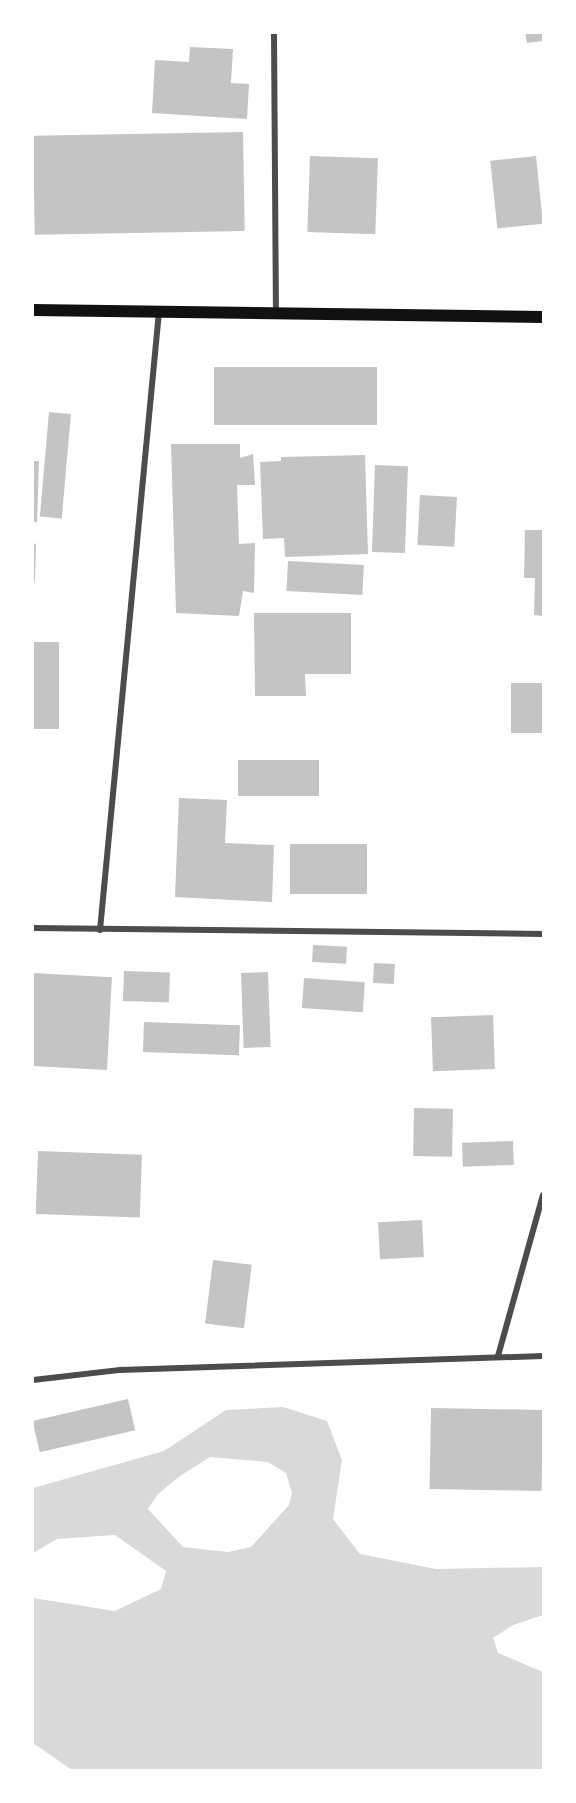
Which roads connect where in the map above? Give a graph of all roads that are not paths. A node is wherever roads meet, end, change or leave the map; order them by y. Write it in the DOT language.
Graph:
graph roads {
  1 [pos="274,33"];
  2 [pos="33,310"];
  3 [pos="159,312"];
  4 [pos="276,313"];
  5 [pos="543,317"];
  6 [pos="33,927"];
  7 [pos="100,930"];
  8 [pos="543,934"];
  9 [pos="543,1195"];
  10 [pos="498,1356"];
  11 [pos="543,1356"];
  12 [pos="33,1380"];
  1 -- 4 [label="street"];
  2 -- 3 [label="main road"];
  3 -- 4 [label="main road"];
  3 -- 7 [label="street"];
  4 -- 5 [label="main road"];
  6 -- 7 [label="street"];
  7 -- 8 [label="street"];
  9 -- 10 [label="street"];
  10 -- 11 [label="street"];
  10 -- 12 [label="street"];
}
